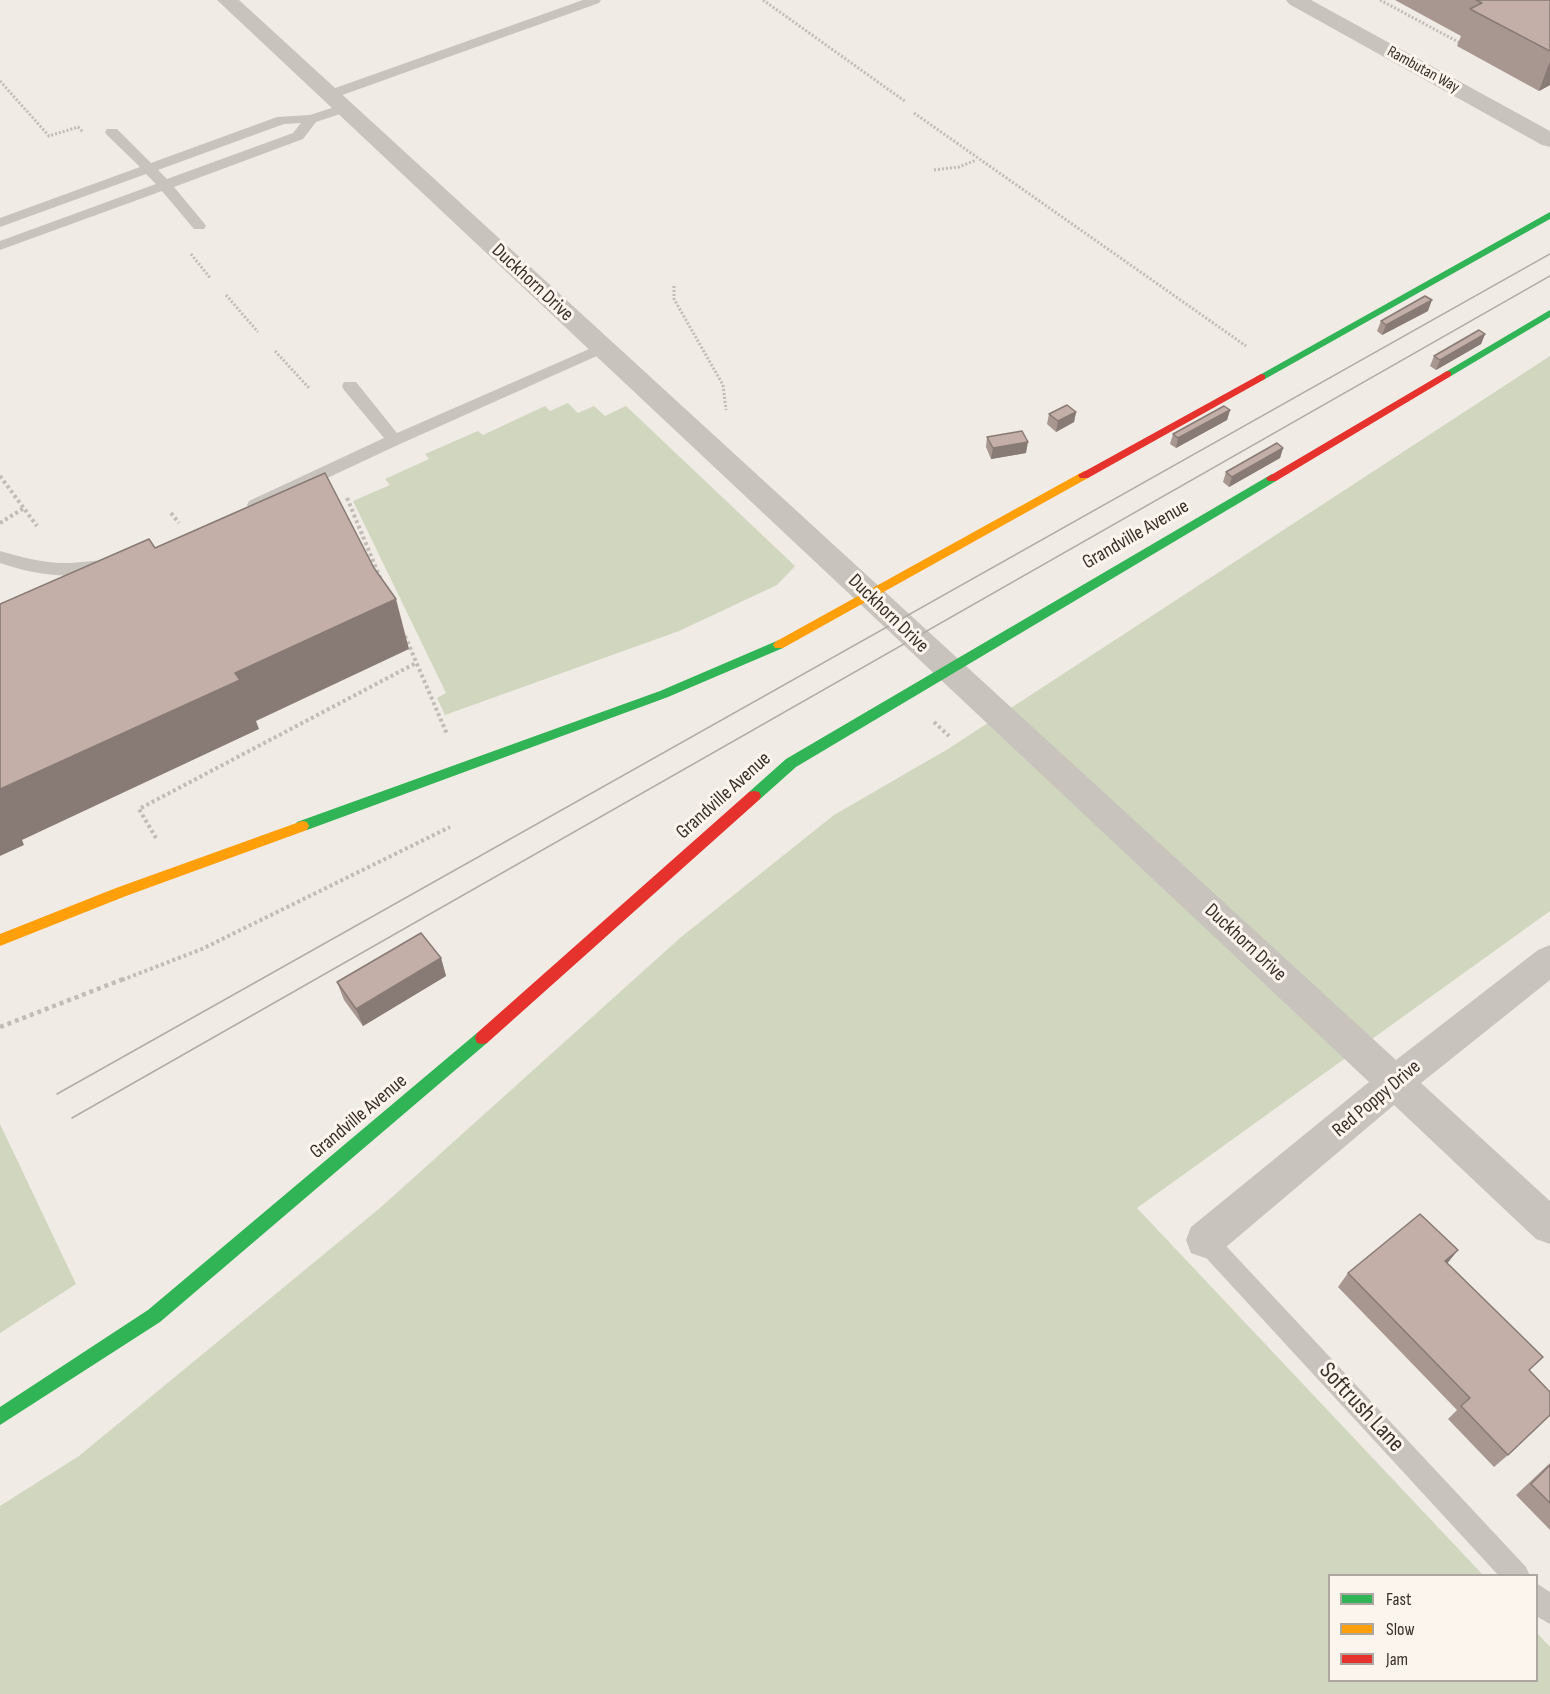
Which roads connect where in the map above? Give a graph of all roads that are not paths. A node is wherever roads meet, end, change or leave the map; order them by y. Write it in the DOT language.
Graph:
graph roads {
  1 [pos="227,0"];
  2 [pos="595,0"];
  3 [pos="1296,0"];
  4 [pos="337,102"];
  5 [pos="311,119"];
  6 [pos="112,132"];
  7 [pos="1550,140"];
  8 [pos="149,169"];
  9 [pos="165,185"];
  10 [pos="1550,215"];
  11 [pos="0,223"];
  12 [pos="199,226"];
  13 [pos="0,246"];
  14 [pos="1550,313"];
  15 [pos="603,348"];
  16 [pos="350,386"];
  17 [pos="394,440"];
  18 [pos="242,511"];
  19 [pos="0,557"];
  20 [pos="125,561"];
  21 [pos="67,569"];
  22 [pos="55,589"];
  23 [pos="871,596"];
  24 [pos="947,670"];
  25 [pos="0,940"];
  26 [pos="1550,960"];
  27 [pos="1395,1082"];
  28 [pos="1550,1226"];
  29 [pos="1205,1240"];
  30 [pos="0,1417"];
  31 [pos="1516,1574"];
  32 [pos="1538,1598"];
  33 [pos="1550,1611"];
  1 -- 4 [label="street, Duckhorn Drive"];
  2 -- 4 [label="lane"];
  3 -- 7 [label="street, Rambutan Way"];
  4 -- 5 [label="lane"];
  4 -- 15 [label="street, Duckhorn Drive"];
  5 -- 8 [label="lane"];
  5 -- 9 [label="lane"];
  6 -- 8 [label="lane"];
  8 -- 9 [label="lane"];
  8 -- 11 [label="lane"];
  9 -- 12 [label="lane"];
  9 -- 13 [label="lane"];
  10 -- 23 [label="street"];
  14 -- 24 [label="street, Grandville Avenue"];
  15 -- 17 [label="lane"];
  15 -- 23 [label="street, Duckhorn Drive"];
  16 -- 17 [label="lane"];
  17 -- 18 [label="lane"];
  19 -- 21 [label="lane"];
  20 -- 21 [label="lane"];
  21 -- 22 [label="lane"];
  23 -- 24 [label="street, Duckhorn Drive"];
  23 -- 25 [label="street"];
  24 -- 27 [label="street, Duckhorn Drive"];
  24 -- 30 [label="street, Grandville Avenue"];
  26 -- 27 [label="street, Red Poppy Drive"];
  27 -- 28 [label="street, Duckhorn Drive"];
  27 -- 29 [label="street, Red Poppy Drive"];
  29 -- 31 [label="lane, Softrush Lane"];
  32 -- 33 [label="lane"];
}
